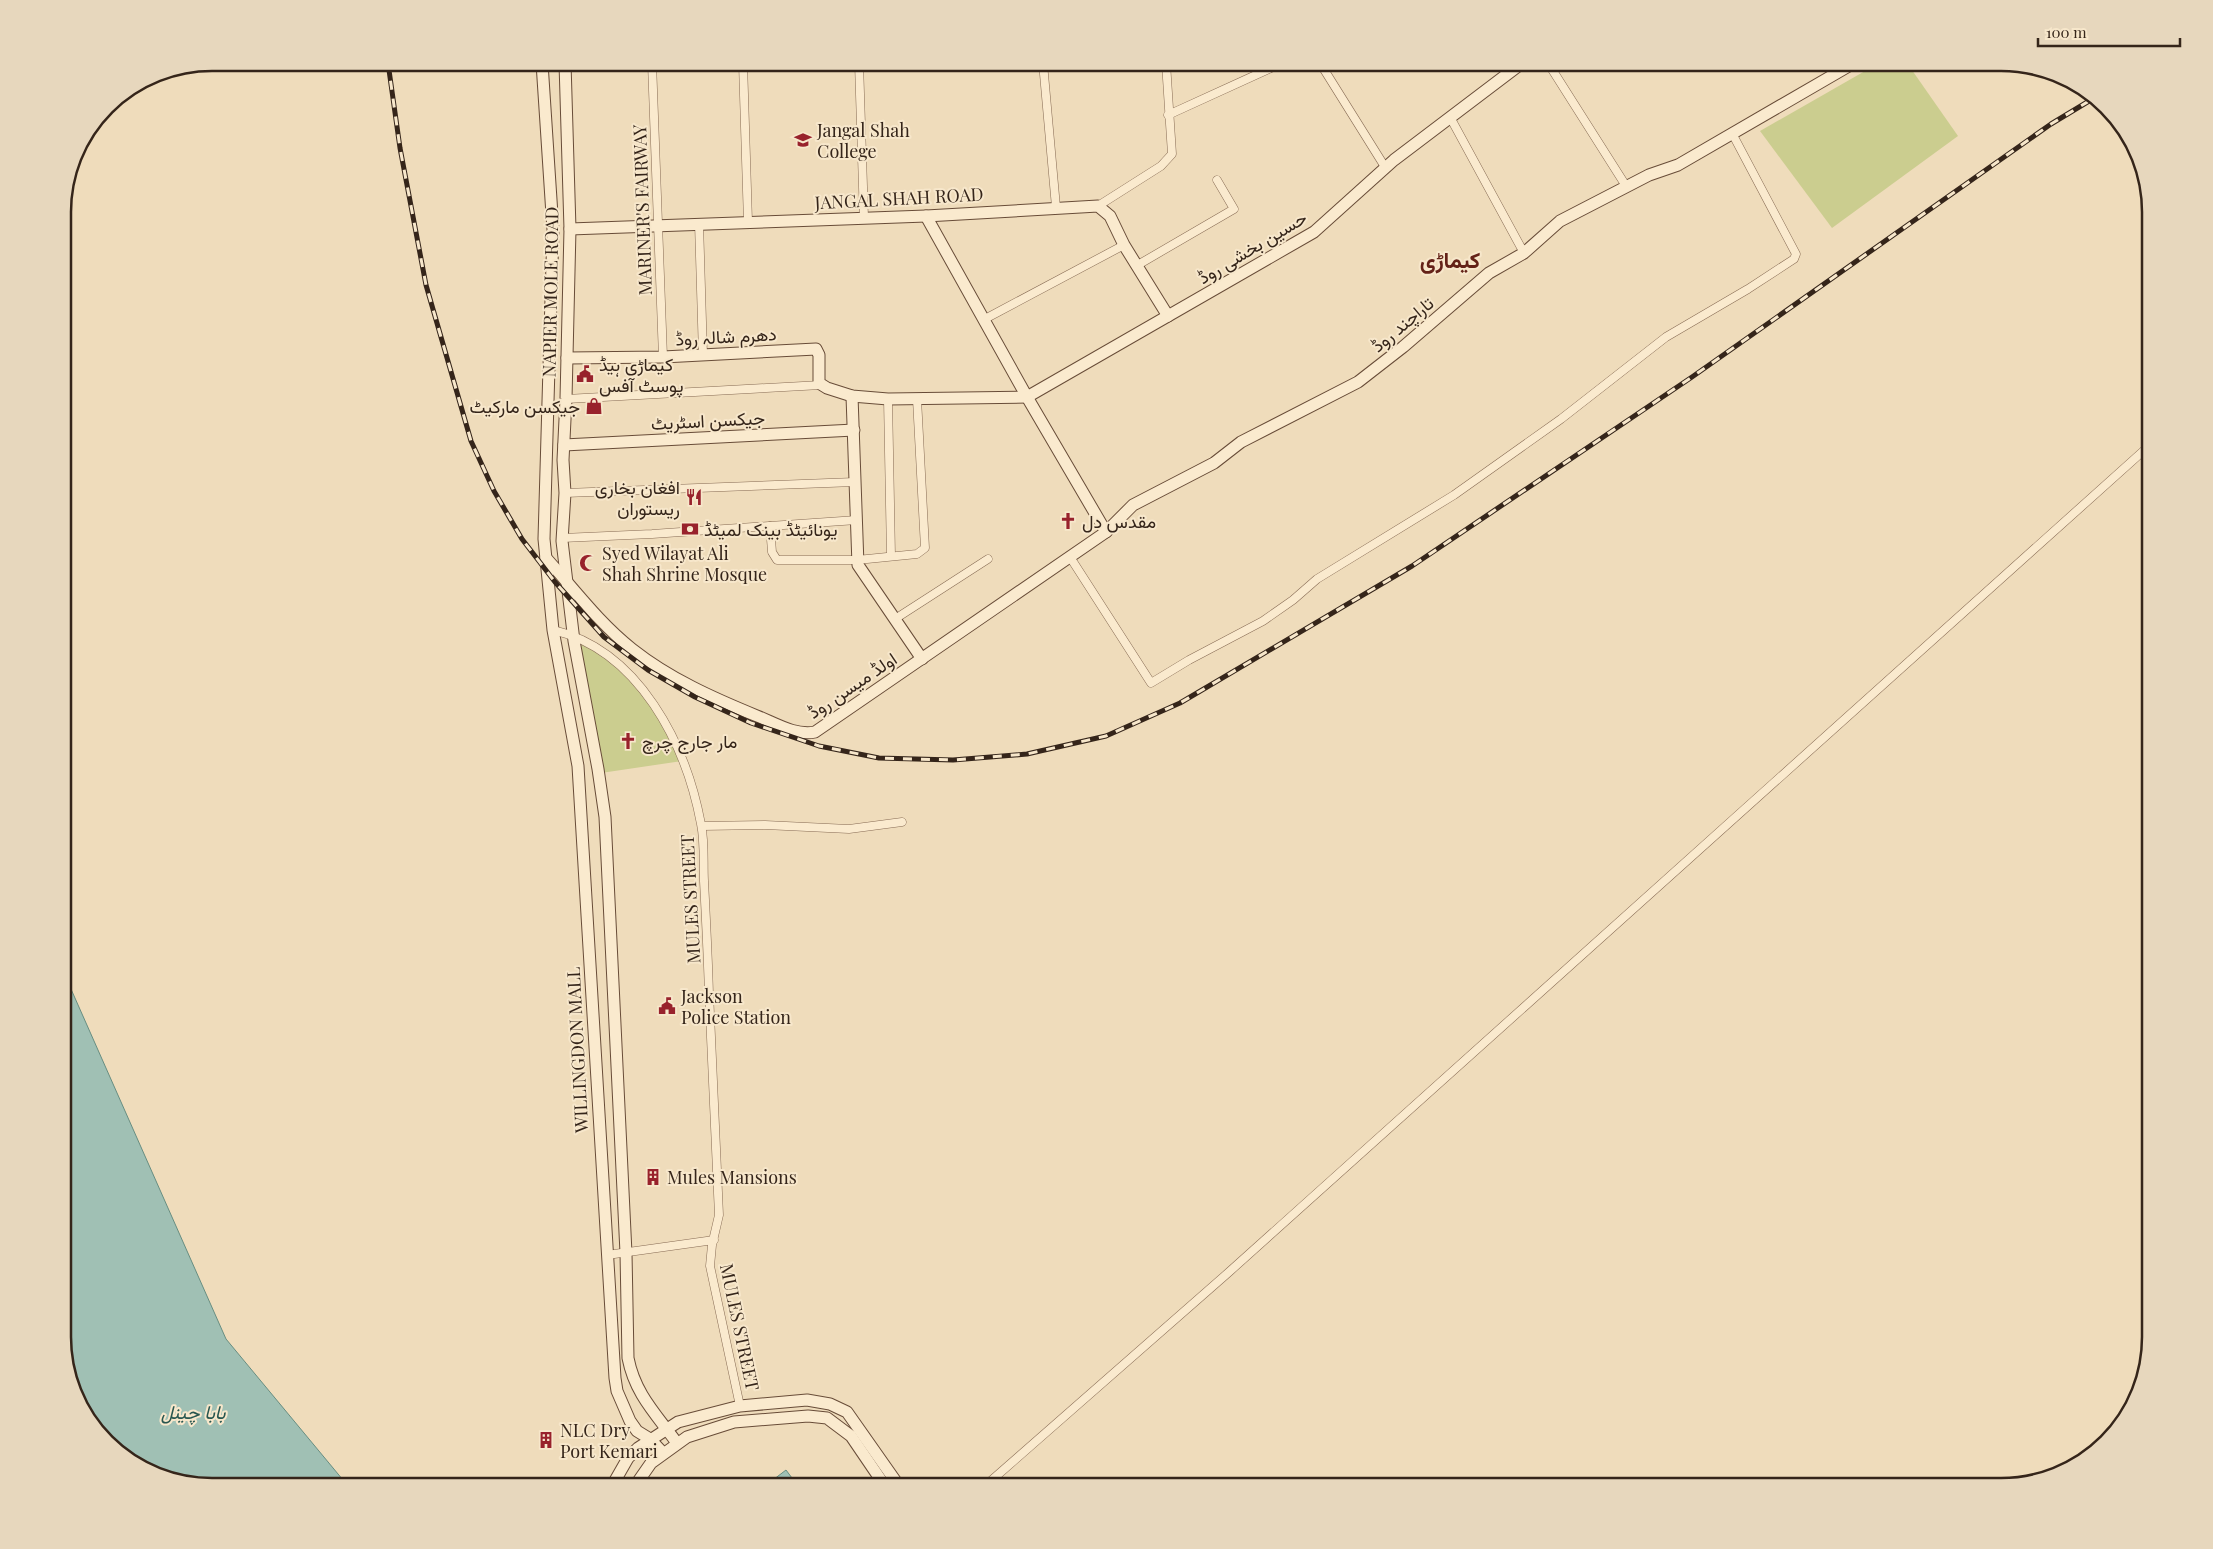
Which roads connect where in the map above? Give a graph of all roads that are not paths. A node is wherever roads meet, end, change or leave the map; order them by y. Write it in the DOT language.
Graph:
graph roads {
  1 [pos="1166,71"];
  2 [pos="1262,71"];
  3 [pos="1326,71"];
  4 [pos="1510,71"];
  5 [pos="1554,71"];
  6 [pos="1838,71"];
  7 [pos="543,72"];
  8 [pos="565,72"];
  9 [pos="652,72"];
  10 [pos="743,72"];
  11 [pos="858,72"];
  12 [pos="1044,72"];
  13 [pos="1168,115"];
  14 [pos="1450,117"];
  15 [pos="1733,135"];
  16 [pos="1385,168"];
  17 [pos="1217,180"];
  18 [pos="1626,186"];
  19 [pos="1098,206"];
  20 [pos="1056,207"];
  21 [pos="926,216"];
  22 [pos="864,218"];
  23 [pos="748,222"];
  24 [pos="699,223"];
  25 [pos="658,225"];
  26 [pos="570,228"];
  27 [pos="1124,245"];
  28 [pos="1524,253"];
  29 [pos="1136,266"];
  30 [pos="1168,316"];
  31 [pos="983,320"];
  32 [pos="703,355"];
  33 [pos="663,357"];
  34 [pos="567,358"];
  35 [pos="821,385"];
  36 [pos="852,396"];
  37 [pos="1026,397"];
  38 [pos="566,399"];
  39 [pos="888,399"];
  40 [pos="917,399"];
  41 [pos="854,430"];
  42 [pos="564,444"];
  43 [pos="2142,452"];
  44 [pos="855,482"];
  45 [pos="566,493"];
  46 [pos="857,520"];
  47 [pos="770,526"];
  48 [pos="1106,532"];
  49 [pos="562,538"];
  50 [pos="891,556"];
  51 [pos="1070,557"];
  52 [pos="546,558"];
  53 [pos="988,559"];
  54 [pos="857,560"];
  55 [pos="568,583"];
  56 [pos="895,620"];
  57 [pos="553,630"];
  58 [pos="574,638"];
  59 [pos="922,659"];
  60 [pos="902,822"];
  61 [pos="702,826"];
  62 [pos="714,1240"];
  63 [pos="626,1253"];
  64 [pos="607,1255"];
  65 [pos="740,1406"];
  66 [pos="666,1428"];
  67 [pos="650,1439"];
  68 [pos="677,1443"];
  69 [pos="663,1453"];
  70 [pos="617,1478"];
  71 [pos="640,1478"];
  72 [pos="880,1478"];
  73 [pos="892,1478"];
  74 [pos="995,1478"];
  1 -- 13 [label="street"];
  2 -- 13 [label="street"];
  3 -- 16 [label="street"];
  4 -- 14 [label="street, حسین بخشی روڈ"];
  5 -- 18 [label="street"];
  6 -- 15 [label="street, تاراچند روڈ"];
  7 -- 52 [label="street, NAPIER MOLE ROAD"];
  8 -- 26 [label="street, NAPIER MOLE ROAD"];
  9 -- 25 [label="street, MARINER'S FAIRWAY"];
  10 -- 23 [label="street"];
  11 -- 22 [label="street"];
  12 -- 20 [label="street"];
  13 -- 19 [label="street"];
  14 -- 16 [label="street, حسین بخشی روڈ"];
  14 -- 28 [label="street"];
  15 -- 18 [label="street, تاراچند روڈ"];
  15 -- 51 [label="street"];
  16 -- 30 [label="street, حسین بخشی روڈ"];
  17 -- 29 [label="street"];
  18 -- 28 [label="street, تاراچند روڈ"];
  19 -- 20 [label="street, JANGAL SHAH ROAD"];
  19 -- 27 [label="street"];
  20 -- 21 [label="street, JANGAL SHAH ROAD"];
  21 -- 22 [label="street, JANGAL SHAH ROAD"];
  21 -- 31 [label="street"];
  22 -- 23 [label="street, JANGAL SHAH ROAD"];
  23 -- 24 [label="street, JANGAL SHAH ROAD"];
  24 -- 25 [label="street, JANGAL SHAH ROAD"];
  24 -- 32 [label="street"];
  25 -- 26 [label="street, JANGAL SHAH ROAD"];
  25 -- 33 [label="street, MARINER'S FAIRWAY"];
  26 -- 34 [label="street, NAPIER MOLE ROAD"];
  27 -- 29 [label="street"];
  27 -- 31 [label="street"];
  28 -- 48 [label="street, تاراچند روڈ"];
  29 -- 30 [label="street"];
  30 -- 37 [label="street, حسین بخشی روڈ"];
  31 -- 37 [label="street"];
  32 -- 33 [label="street, دھرم شالہ روڈ"];
  32 -- 35 [label="street, دھرم شالہ روڈ"];
  33 -- 34 [label="street, دھرم شالہ روڈ"];
  34 -- 38 [label="street, NAPIER MOLE ROAD"];
  35 -- 36 [label="street"];
  35 -- 38 [label="street"];
  36 -- 39 [label="street"];
  36 -- 41 [label="street"];
  37 -- 40 [label="street"];
  37 -- 48 [label="street"];
  38 -- 42 [label="street, NAPIER MOLE ROAD"];
  39 -- 40 [label="street"];
  39 -- 50 [label="street"];
  40 -- 50 [label="street"];
  41 -- 42 [label="street, جیکسن اسٹریٹ"];
  41 -- 44 [label="street"];
  42 -- 45 [label="street, NAPIER MOLE ROAD"];
  43 -- 74 [label="street"];
  44 -- 45 [label="street"];
  44 -- 46 [label="street"];
  45 -- 49 [label="street, NAPIER MOLE ROAD"];
  46 -- 47 [label="street"];
  46 -- 54 [label="street"];
  47 -- 49 [label="street"];
  47 -- 54 [label="street"];
  48 -- 51 [label="street, اولڈ میسن روڈ"];
  49 -- 55 [label="street, NAPIER MOLE ROAD"];
  50 -- 54 [label="street"];
  51 -- 59 [label="street, اولڈ میسن روڈ"];
  52 -- 55 [label="street, اولڈ میسن روڈ"];
  52 -- 57 [label="street, NAPIER MOLE ROAD"];
  53 -- 56 [label="street"];
  54 -- 56 [label="street"];
  55 -- 58 [label="street, NAPIER MOLE ROAD"];
  55 -- 59 [label="street, اولڈ میسن روڈ"];
  56 -- 59 [label="street"];
  57 -- 58 [label="street, MULES STREET"];
  57 -- 64 [label="street, WILLINGDON MALL"];
  58 -- 61 [label="street, MULES STREET"];
  58 -- 63 [label="street"];
  60 -- 61 [label="street"];
  61 -- 62 [label="street, MULES STREET"];
  62 -- 63 [label="street"];
  62 -- 65 [label="street, MULES STREET"];
  63 -- 64 [label="street"];
  63 -- 66 [label="street"];
  64 -- 67 [label="street, WILLINGDON MALL"];
  65 -- 66 [label="street"];
  65 -- 73 [label="street"];
  66 -- 67 [label="street"];
  66 -- 68 [label="street"];
  67 -- 69 [label="street, WILLINGDON MALL"];
  67 -- 70 [label="street"];
  68 -- 69 [label="street"];
  68 -- 72 [label="street"];
  69 -- 71 [label="street"];
}
